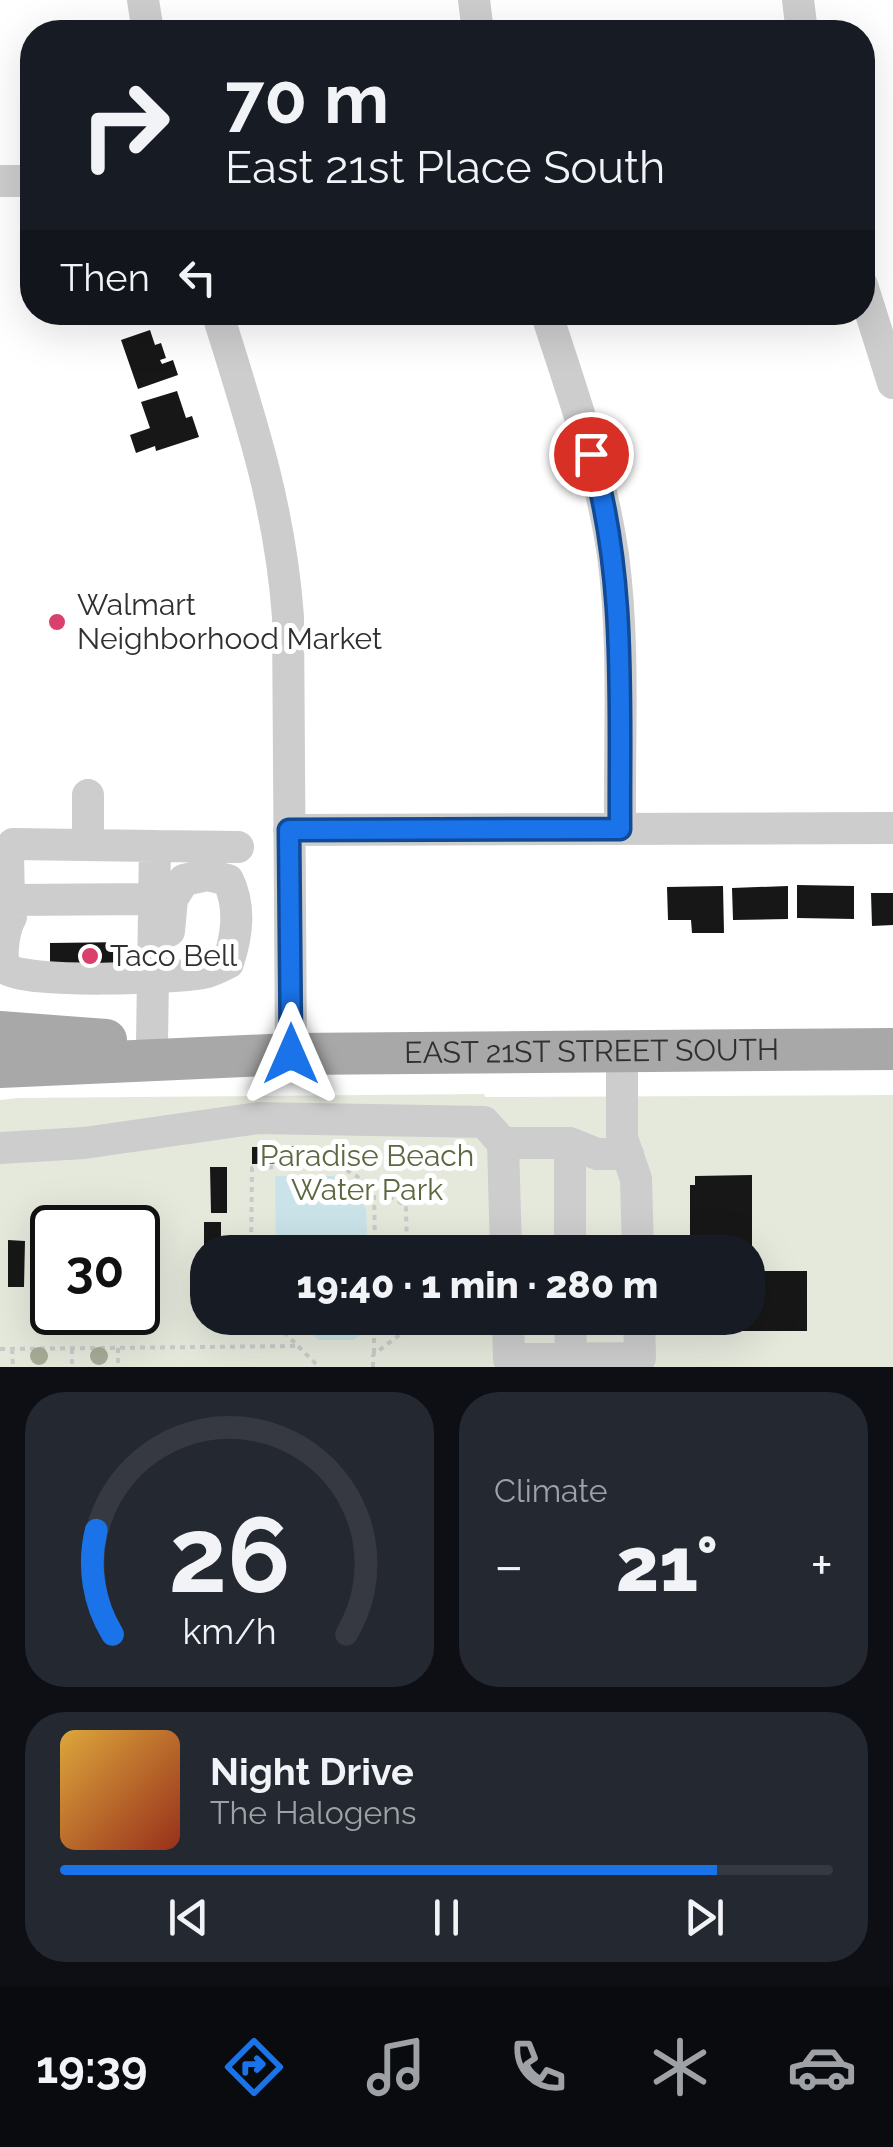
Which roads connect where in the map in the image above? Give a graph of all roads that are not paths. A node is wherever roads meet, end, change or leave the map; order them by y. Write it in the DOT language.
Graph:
graph roads {
  1 [pos="222,325"];
  2 [pos="550,325"];
  3 [pos="874,325"];
  4 [pos="893,383"];
  5 [pos="88,796"];
  6 [pos="893,828"];
  7 [pos="620,829"];
  8 [pos="289,830"];
  9 [pos="88,845"];
  10 [pos="155,846"];
  11 [pos="238,847"];
  12 [pos="154,898"];
  13 [pos="10,908"];
  14 [pos="161,976"];
  15 [pos="0,1032"];
  16 [pos="152,1043"];
  17 [pos="893,1049"];
  18 [pos="622,1050"];
  19 [pos="291,1054"];
  20 [pos="0,1068"];
  21 [pos="570,1143"];
  22 [pos="503,1144"];
  23 [pos="0,1148"];
  24 [pos="628,1154"];
  25 [pos="506,1235"];
  26 [pos="570,1235"];
  27 [pos="638,1235"];
  28 [pos="508,1335"];
  29 [pos="570,1335"];
  30 [pos="639,1335"];
  31 [pos="570,1358"];
  1 -- 8 [label="street"];
  2 -- 7 [label="street"];
  3 -- 4 [label="street"];
  5 -- 9 [label="street"];
  6 -- 7 [label="street"];
  7 -- 8 [label="street"];
  8 -- 19 [label="street"];
  9 -- 10 [label="street"];
  9 -- 13 [label="street"];
  10 -- 11 [label="street"];
  10 -- 12 [label="street"];
  12 -- 13 [label="street"];
  12 -- 14 [label="street"];
  13 -- 14 [label="street"];
  14 -- 16 [label="street"];
  15 -- 16 [label="main road, EAST 21ST STREET SOUTH"];
  16 -- 19 [label="main road, EAST 21ST STREET SOUTH"];
  17 -- 18 [label="main road, EAST 21ST STREET SOUTH"];
  18 -- 19 [label="main road, EAST 21ST STREET SOUTH"];
  18 -- 24 [label="street"];
  19 -- 20 [label="main road, EAST 21ST STREET SOUTH"];
  21 -- 22 [label="street"];
  21 -- 24 [label="street"];
  21 -- 26 [label="street"];
  22 -- 23 [label="street"];
  22 -- 25 [label="street"];
  24 -- 27 [label="street"];
  28 -- 31 [label="street"];
  29 -- 31 [label="street"];
  30 -- 31 [label="street"];
}
